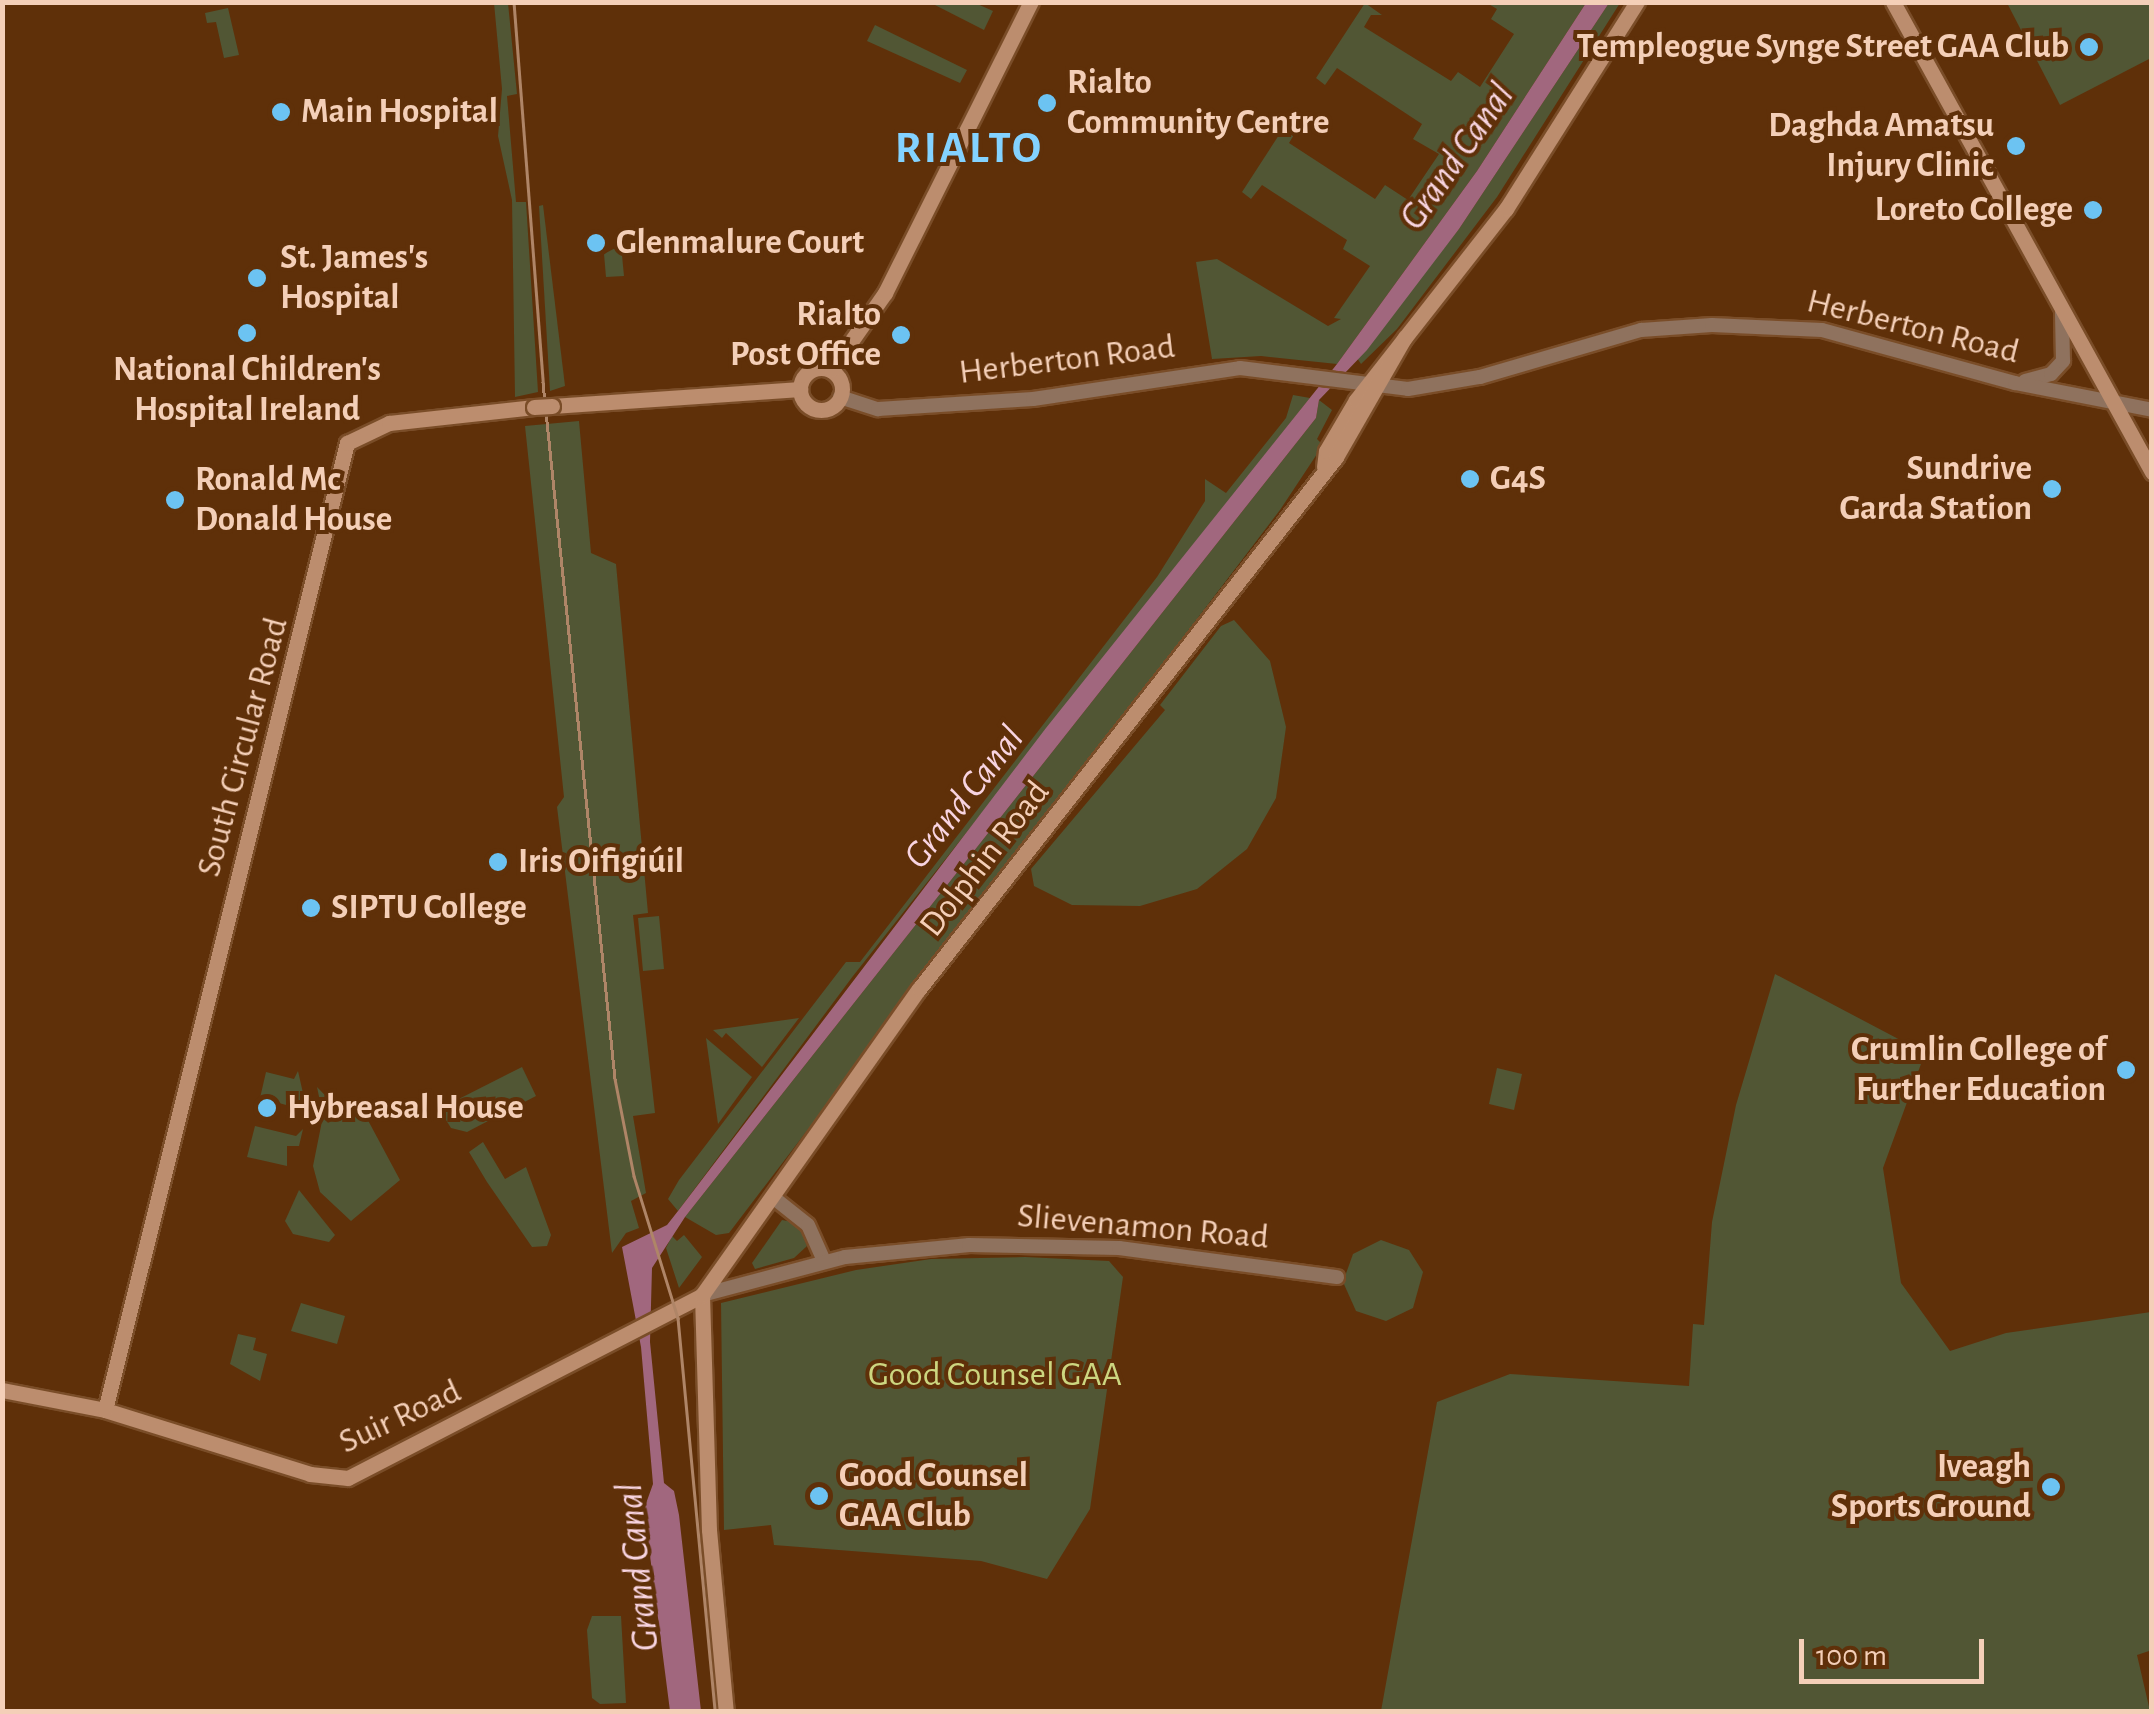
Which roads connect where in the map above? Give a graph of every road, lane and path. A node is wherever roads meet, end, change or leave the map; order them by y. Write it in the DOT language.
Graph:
graph roads {
  1 [pos="1031,2"];
  2 [pos="1637,2"];
  3 [pos="1893,2"];
  4 [pos="2062,313"];
  5 [pos="831,370"];
  6 [pos="2015,383"];
  7 [pos="1371,388"];
  8 [pos="800,389"];
  9 [pos="840,398"];
  10 [pos="2113,405"];
  11 [pos="2152,410"];
  12 [pos="2150,456"];
  13 [pos="774,1198"];
  14 [pos="824,1261"];
  15 [pos="1337,1277"];
  16 [pos="702,1296"];
  17 [pos="2,1390"];
  18 [pos="104,1410"];
  19 [pos="726,1712"];
  1 -- 5 [label="main road"];
  2 -- 7 [label="main road, Dolphin Road"];
  3 -- 4 [label="main road"];
  4 -- 6 [label="street"];
  4 -- 10 [label="main road"];
  5 -- 8 [label="main road"];
  5 -- 9 [label="main road"];
  6 -- 7 [label="street, Herberton Road"];
  6 -- 10 [label="street, Herberton Road"];
  7 -- 9 [label="street, Herberton Road"];
  7 -- 13 [label="main road, Dolphin Road"];
  8 -- 9 [label="main road"];
  8 -- 18 [label="main road, South Circular Road, bridge"];
  10 -- 11 [label="street, Herberton Road"];
  10 -- 12 [label="main road"];
  13 -- 14 [label="street"];
  13 -- 16 [label="main road, Dolphin Road"];
  14 -- 15 [label="street, Slievenamon Road"];
  14 -- 16 [label="street, Slievenamon Road"];
  16 -- 18 [label="main road, Suir Road"];
  16 -- 19 [label="main road"];
  17 -- 18 [label="main road"];
}
